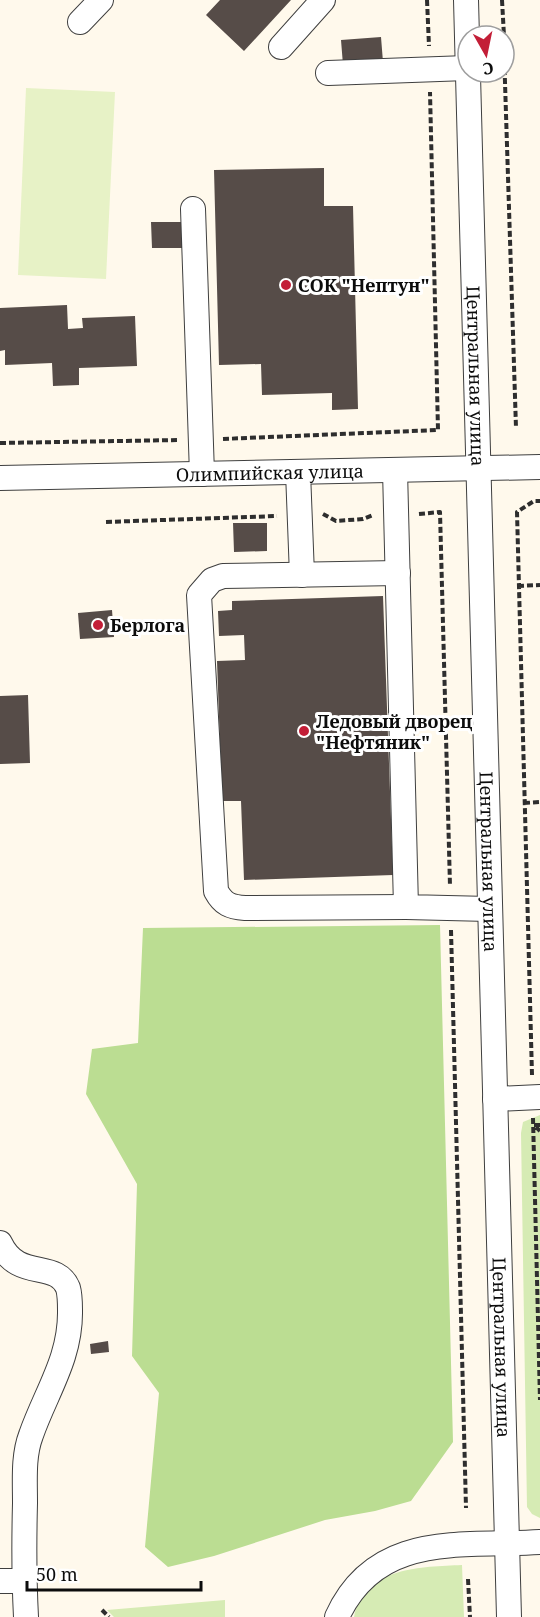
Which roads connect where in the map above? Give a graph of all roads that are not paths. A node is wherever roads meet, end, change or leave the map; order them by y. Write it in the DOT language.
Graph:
graph roads {
  1 [pos="101,0"];
  2 [pos="323,0"];
  3 [pos="466,0"];
  4 [pos="80,22"];
  5 [pos="466,24"];
  6 [pos="281,47"];
  7 [pos="456,68"];
  8 [pos="328,73"];
  9 [pos="467,84"];
  10 [pos="193,210"];
  11 [pos="540,467"];
  12 [pos="477,468"];
  13 [pos="395,470"];
  14 [pos="298,472"];
  15 [pos="202,474"];
  16 [pos="0,478"];
  17 [pos="398,573"];
  18 [pos="302,574"];
  19 [pos="406,908"];
  20 [pos="489,909"];
  21 [pos="536,1097"];
  22 [pos="495,1099"];
  23 [pos="0,1243"];
  24 [pos="540,1542"];
  25 [pos="507,1544"];
  26 [pos="0,1581"];
  27 [pos="24,1581"];
  28 [pos="26,1617"];
  29 [pos="337,1617"];
  30 [pos="509,1617"];
  1 -- 4 [label="street"];
  2 -- 6 [label="street"];
  3 -- 5 [label="street, Центральная улица"];
  7 -- 8 [label="street"];
  9 -- 12 [label="street, Центральная улица"];
  10 -- 15 [label="street"];
  11 -- 12 [label="street, Олимпийская улица"];
  12 -- 13 [label="street, Олимпийская улица"];
  12 -- 20 [label="street, Центральная улица"];
  13 -- 14 [label="street, Олимпийская улица"];
  13 -- 17 [label="street"];
  14 -- 15 [label="street, Олимпийская улица"];
  14 -- 18 [label="street"];
  15 -- 16 [label="street, Олимпийская улица"];
  17 -- 18 [label="street"];
  17 -- 19 [label="street"];
  18 -- 19 [label="street"];
  19 -- 20 [label="street"];
  20 -- 22 [label="street, Центральная улица"];
  21 -- 22 [label="street"];
  22 -- 25 [label="street, Центральная улица"];
  23 -- 27 [label="street"];
  24 -- 25 [label="street"];
  25 -- 29 [label="street"];
  25 -- 30 [label="street, Центральная улица"];
  26 -- 27 [label="street"];
  27 -- 28 [label="street"];
}
